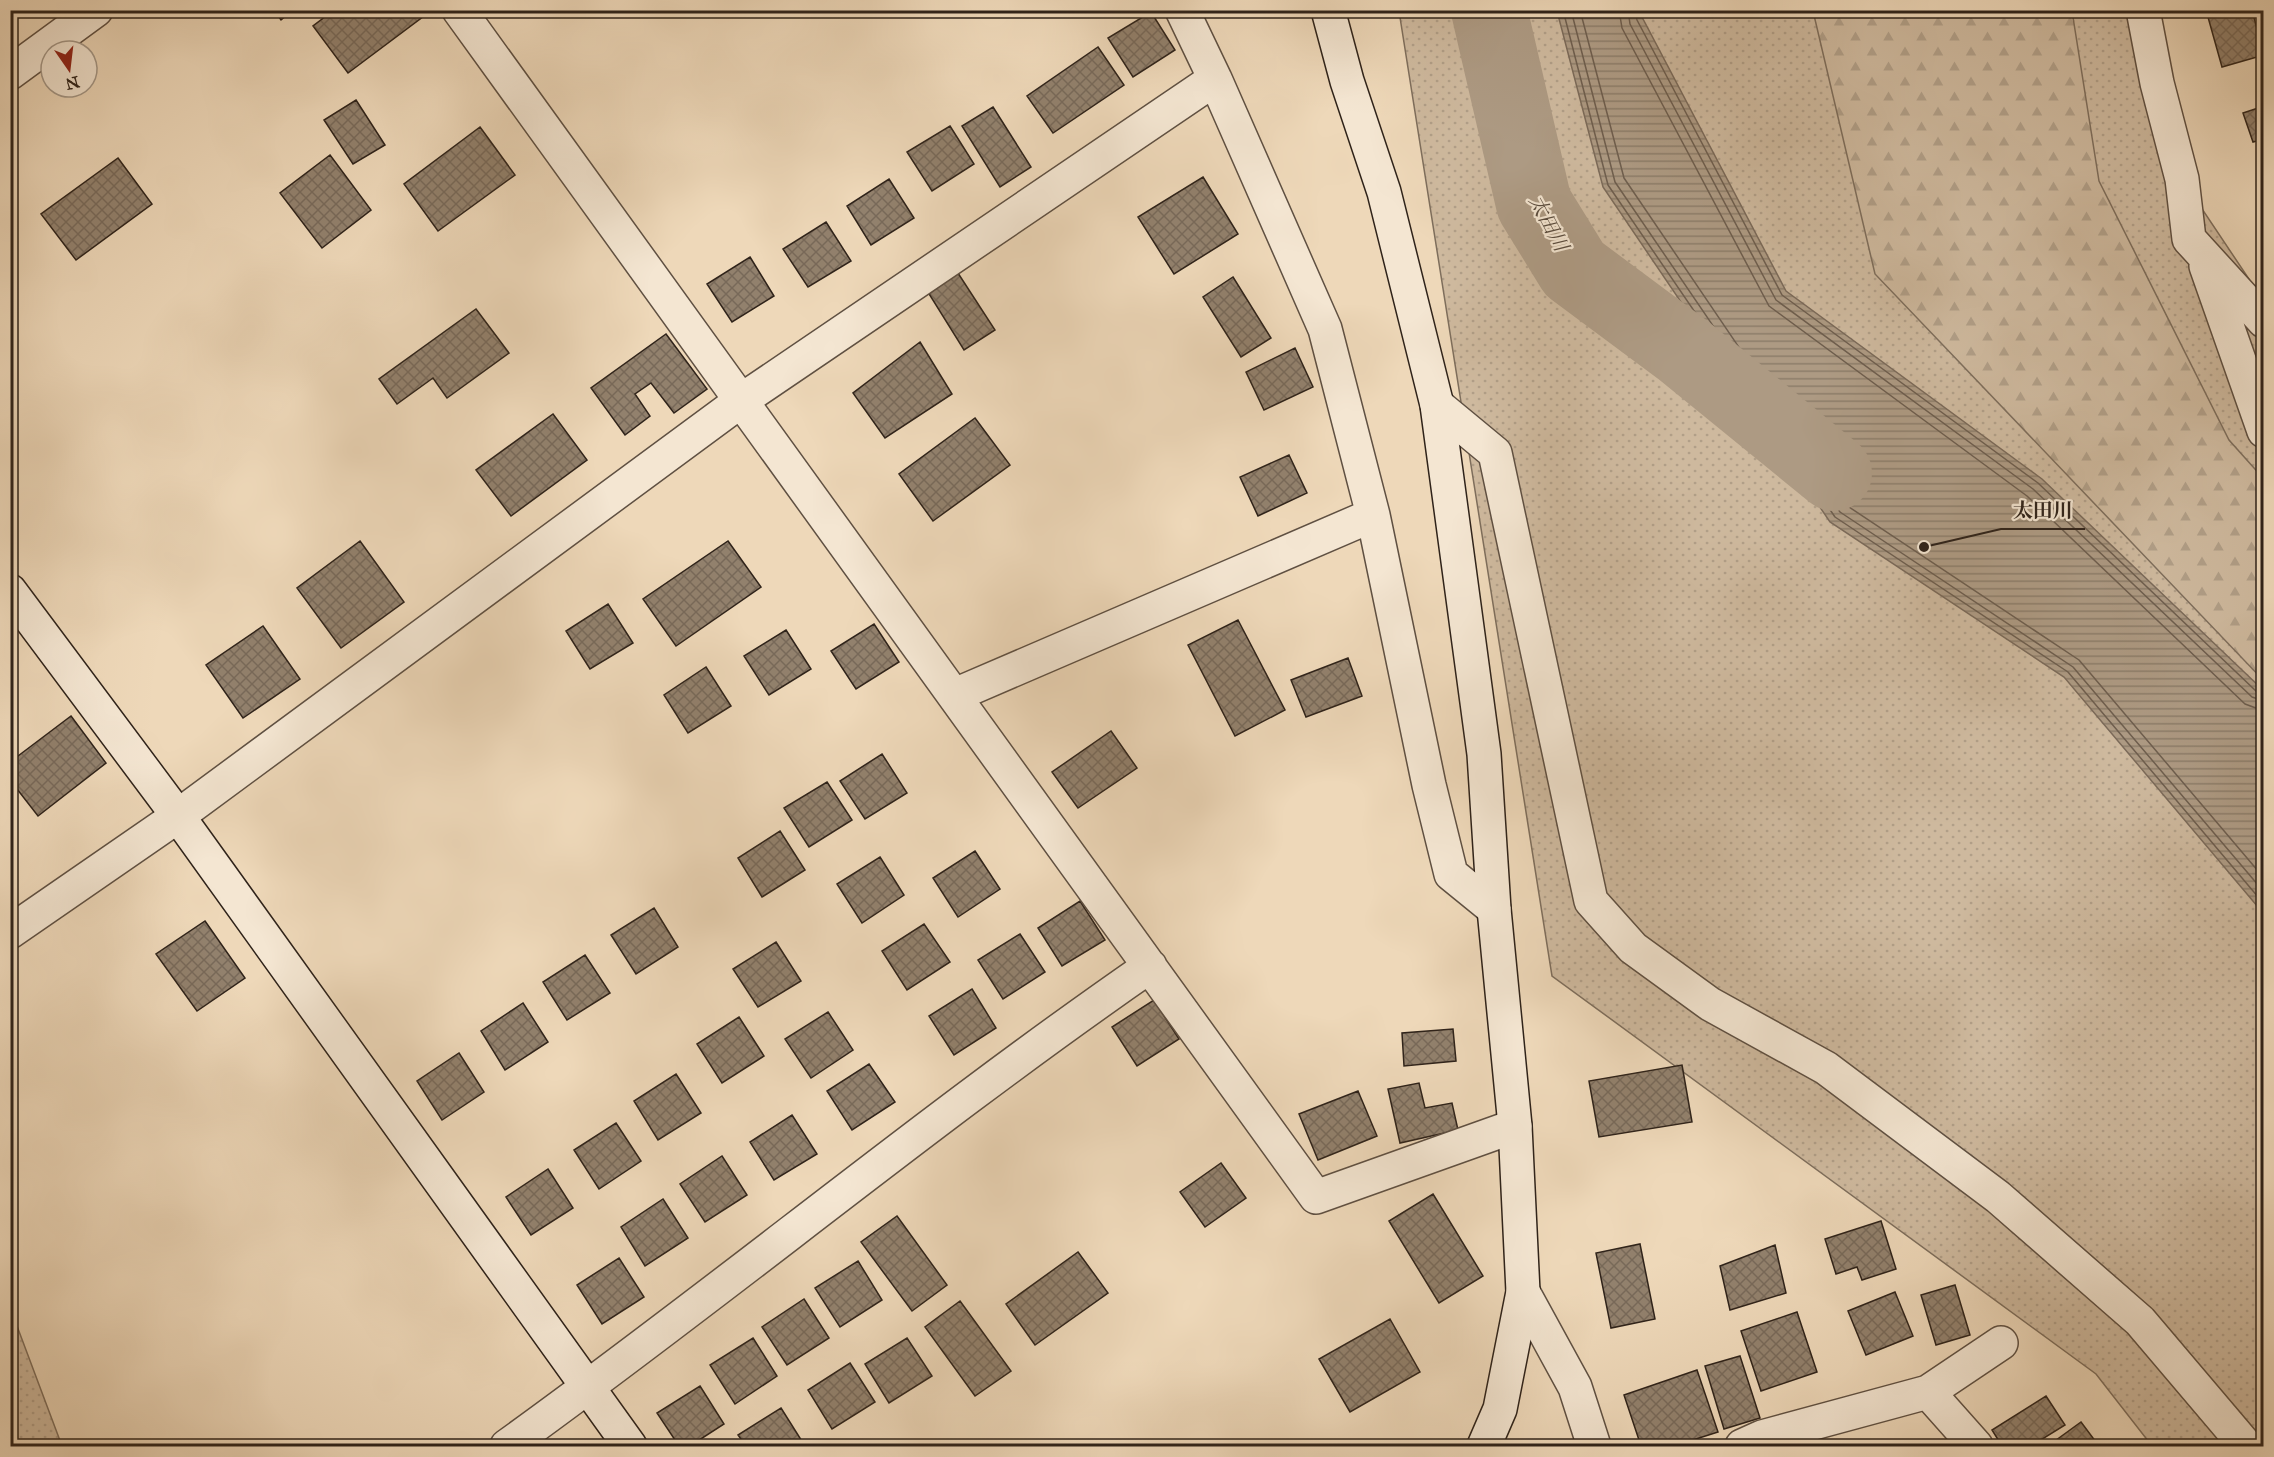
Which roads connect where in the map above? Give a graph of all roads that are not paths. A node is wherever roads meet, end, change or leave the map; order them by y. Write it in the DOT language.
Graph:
graph roads {
  1 [pos="96,10"];
  2 [pos="459,10"];
  3 [pos="1182,10"];
  4 [pos="1328,10"];
  5 [pos="2143,10"];
  6 [pos="10,73"];
  7 [pos="1215,78"];
  8 [pos="2202,256"];
  9 [pos="2264,321"];
  10 [pos="742,400"];
  11 [pos="1437,405"];
  12 [pos="2264,431"];
  13 [pos="1373,515"];
  14 [pos="10,591"];
  15 [pos="955,695"];
  16 [pos="178,816"];
  17 [pos="1494,909"];
  18 [pos="10,932"];
  19 [pos="1150,966"];
  20 [pos="1515,1126"];
  21 [pos="1522,1292"];
  22 [pos="2001,1343"];
  23 [pos="588,1388"];
  24 [pos="1928,1392"];
  25 [pos="507,1446"];
  26 [pos="630,1446"];
  27 [pos="1484,1446"];
  28 [pos="1594,1446"];
  29 [pos="1742,1446"];
  30 [pos="1976,1446"];
  31 [pos="2246,1446"];
  1 -- 6 [label="street"];
  2 -- 10 [label="street"];
  3 -- 7 [label="street"];
  4 -- 11 [label="street"];
  5 -- 8 [label="street"];
  7 -- 10 [label="street"];
  7 -- 13 [label="street"];
  8 -- 9 [label="street"];
  8 -- 12 [label="street"];
  10 -- 15 [label="street"];
  10 -- 16 [label="street"];
  11 -- 17 [label="street"];
  11 -- 31 [label="street"];
  13 -- 15 [label="street"];
  13 -- 17 [label="street"];
  14 -- 16 [label="street"];
  15 -- 19 [label="street"];
  16 -- 18 [label="street"];
  16 -- 23 [label="street"];
  17 -- 20 [label="street"];
  19 -- 20 [label="street"];
  19 -- 23 [label="street"];
  20 -- 21 [label="street"];
  21 -- 27 [label="street"];
  21 -- 28 [label="street"];
  22 -- 24 [label="street"];
  23 -- 25 [label="street"];
  23 -- 26 [label="street"];
  24 -- 29 [label="street"];
  24 -- 30 [label="street"];
}
